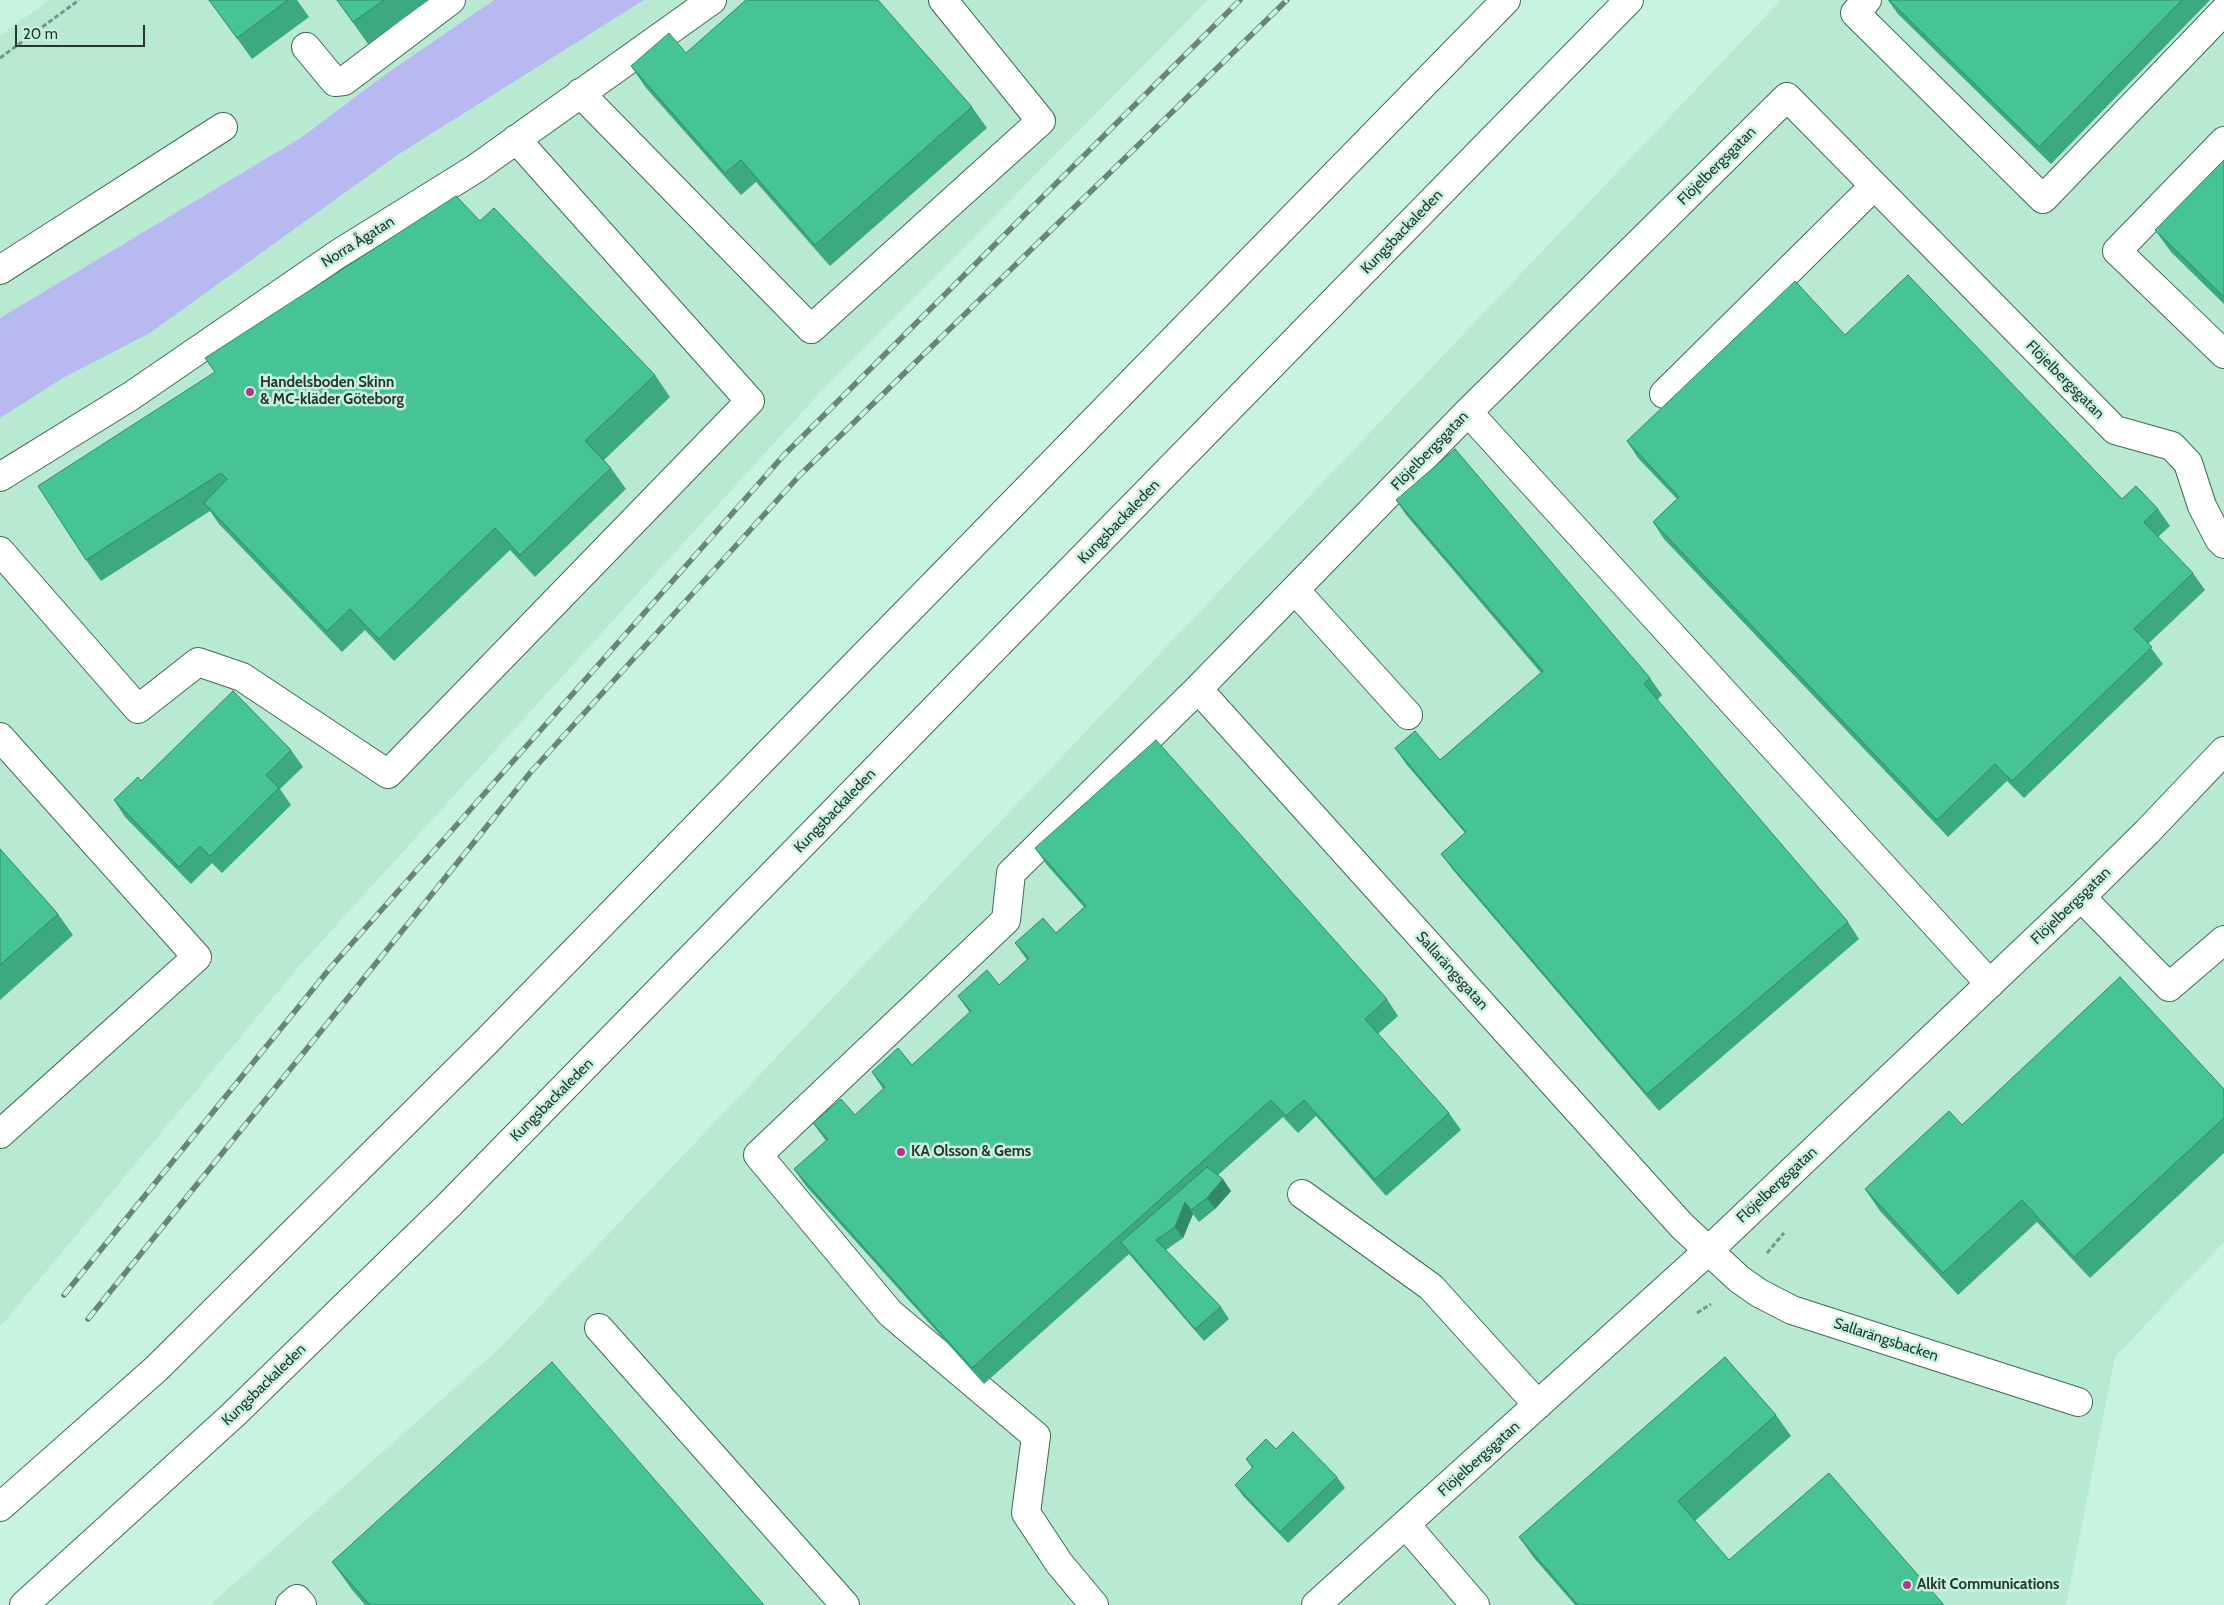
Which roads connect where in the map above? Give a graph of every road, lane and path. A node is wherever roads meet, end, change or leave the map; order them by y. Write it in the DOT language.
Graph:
graph roads {
  1 [pos="79,0"];
  2 [pos="451,0"];
  3 [pos="712,0"];
  4 [pos="943,0"];
  5 [pos="1506,0"];
  6 [pos="1629,0"];
  7 [pos="1867,0"];
  8 [pos="2224,11"];
  9 [pos="306,47"];
  10 [pos="0,58"];
  11 [pos="580,94"];
  12 [pos="223,127"];
  13 [pos="516,139"];
  14 [pos="2224,141"];
  15 [pos="1874,186"];
  16 [pos="0,270"];
  17 [pos="2224,354"];
  18 [pos="1664,394"];
  19 [pos="1468,412"];
  20 [pos="0,477"];
  21 [pos="2224,544"];
  22 [pos="0,552"];
  23 [pos="1295,590"];
  24 [pos="1198,689"];
  25 [pos="1408,715"];
  26 [pos="0,737"];
  27 [pos="2224,751"];
  28 [pos="2081,896"];
  29 [pos="2224,940"];
  30 [pos="1990,984"];
  31 [pos="0,1134"];
  32 [pos="1302,1194"];
  33 [pos="1709,1250"];
  34 [pos="599,1328"];
  35 [pos="2078,1402"];
  36 [pos="1538,1405"];
  37 [pos="0,1507"];
  38 [pos="1406,1525"];
  39 [pos="24,1605"];
  40 [pos="845,1605"];
  41 [pos="1094,1605"];
  42 [pos="1316,1605"];
  43 [pos="1475,1605"];
  1 -- 10 [label="path"];
  2 -- 9 [label="main road"];
  3 -- 11 [label="main road, Norra Ågatan"];
  4 -- 11 [label="main road"];
  5 -- 37 [label="main road"];
  6 -- 39 [label="main road, Kungsbackaleden"];
  7 -- 8 [label="main road"];
  11 -- 13 [label="main road, Norra Ågatan"];
  12 -- 16 [label="main road"];
  13 -- 20 [label="main road, Norra Ågatan"];
  13 -- 22 [label="main road"];
  14 -- 17 [label="main road"];
  15 -- 18 [label="main road"];
  15 -- 19 [label="main road, Flöjelbergsgatan"];
  15 -- 21 [label="main road, Flöjelbergsgatan"];
  19 -- 23 [label="main road, Flöjelbergsgatan"];
  19 -- 30 [label="main road"];
  23 -- 24 [label="main road, Flöjelbergsgatan"];
  23 -- 25 [label="main road"];
  24 -- 33 [label="main road, Sallarängsgatan"];
  24 -- 41 [label="main road, Flöjelbergsgatan"];
  26 -- 31 [label="main road"];
  27 -- 28 [label="main road, Flöjelbergsgatan"];
  28 -- 29 [label="main road"];
  28 -- 30 [label="main road, Flöjelbergsgatan"];
  30 -- 33 [label="main road, Flöjelbergsgatan"];
  32 -- 36 [label="main road"];
  33 -- 35 [label="main road, Sallarängsbacken"];
  33 -- 36 [label="main road, Flöjelbergsgatan"];
  34 -- 40 [label="main road"];
  36 -- 38 [label="main road, Flöjelbergsgatan"];
  38 -- 42 [label="main road, Flöjelbergsgatan"];
  38 -- 43 [label="main road"];
}
